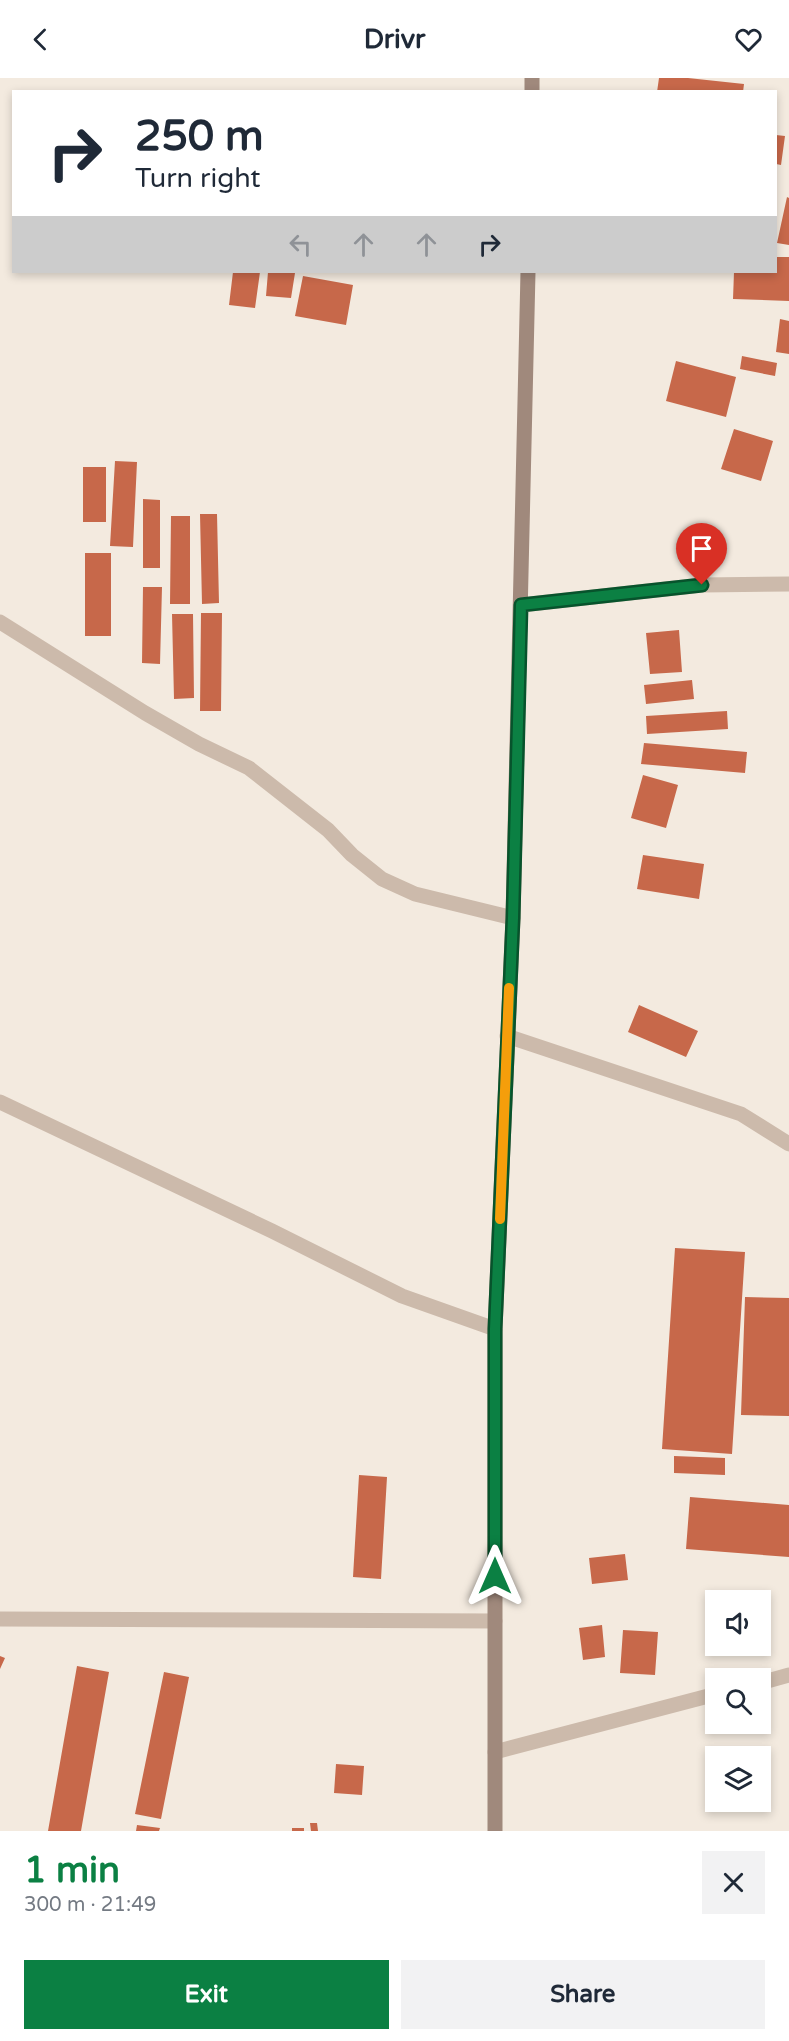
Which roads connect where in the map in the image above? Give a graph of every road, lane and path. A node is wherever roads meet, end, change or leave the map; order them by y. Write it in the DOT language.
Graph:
graph roads {
  1 [pos="528,273"];
  2 [pos="789,584"];
  3 [pos="521,605"];
  4 [pos="0,622"];
  5 [pos="513,918"];
  6 [pos="507,1036"];
  7 [pos="0,1102"];
  8 [pos="789,1144"];
  9 [pos="495,1329"];
  10 [pos="0,1618"];
  11 [pos="495,1621"];
  12 [pos="789,1675"];
  13 [pos="771,1680"];
  14 [pos="705,1697"];
  15 [pos="495,1752"];
  16 [pos="495,1831"];
  1 -- 3 [label="main road"];
  2 -- 3 [label="street"];
  3 -- 5 [label="main road"];
  4 -- 5 [label="street"];
  5 -- 6 [label="main road"];
  6 -- 8 [label="street"];
  6 -- 9 [label="main road"];
  7 -- 9 [label="street"];
  9 -- 11 [label="main road"];
  10 -- 11 [label="street"];
  11 -- 15 [label="main road"];
  12 -- 13 [label="street"];
  14 -- 15 [label="street"];
  15 -- 16 [label="main road"];
}
